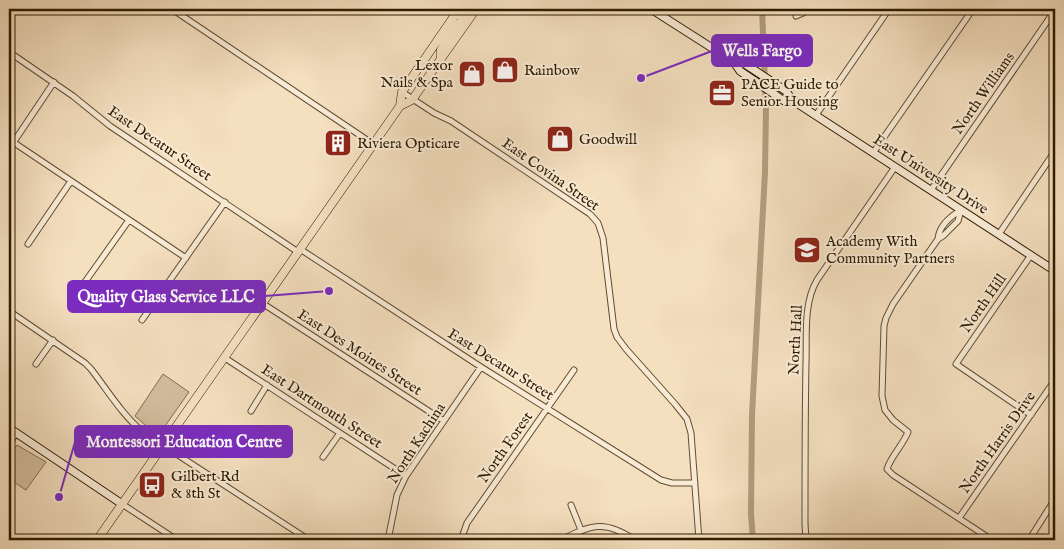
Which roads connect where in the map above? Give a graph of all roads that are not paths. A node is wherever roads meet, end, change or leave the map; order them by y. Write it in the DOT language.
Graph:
graph roads {
  1 [pos="172,9"];
  2 [pos="459,9"];
  3 [pos="467,9"];
  4 [pos="476,9"];
  5 [pos="651,9"];
  6 [pos="807,9"];
  7 [pos="881,9"];
  8 [pos="973,9"];
  9 [pos="888,10"];
  10 [pos="1055,10"];
  11 [pos="796,16"];
  12 [pos="452,20"];
  13 [pos="463,27"];
  14 [pos="9,52"];
  15 [pos="441,59"];
  16 [pos="734,62"];
  17 [pos="54,82"];
  18 [pos="402,92"];
  19 [pos="412,100"];
  20 [pos="792,100"];
  21 [pos="400,106"];
  22 [pos="816,115"];
  23 [pos="13,142"];
  24 [pos="373,144"];
  25 [pos="9,149"];
  26 [pos="1055,151"];
  27 [pos="874,153"];
  28 [pos="895,167"];
  29 [pos="71,181"];
  30 [pos="931,190"];
  31 [pos="225,202"];
  32 [pos="961,210"];
  33 [pos="129,220"];
  34 [pos="999,234"];
  35 [pos="28,244"];
  36 [pos="299,250"];
  37 [pos="1031,255"];
  38 [pos="186,258"];
  39 [pos="1055,271"];
  40 [pos="85,282"];
  41 [pos="262,304"];
  42 [pos="9,311"];
  43 [pos="142,320"];
  44 [pos="52,340"];
  45 [pos="225,358"];
  46 [pos="36,364"];
  47 [pos="481,367"];
  48 [pos="574,370"];
  49 [pos="1055,380"];
  50 [pos="267,385"];
  51 [pos="548,408"];
  52 [pos="250,411"];
  53 [pos="1031,415"];
  54 [pos="444,421"];
  55 [pos="9,428"];
  56 [pos="16,433"];
  57 [pos="340,433"];
  58 [pos="9,444"];
  59 [pos="163,446"];
  60 [pos="323,457"];
  61 [pos="406,476"];
  62 [pos="695,483"];
  63 [pos="1055,499"];
  64 [pos="122,504"];
  65 [pos="571,505"];
  66 [pos="959,518"];
  67 [pos="581,530"];
  68 [pos="97,540"];
  69 [pos="177,540"];
  70 [pos="309,540"];
  71 [pos="387,540"];
  72 [pos="461,540"];
  73 [pos="561,540"];
  74 [pos="635,540"];
  75 [pos="699,540"];
  76 [pos="806,540"];
  77 [pos="992,540"];
  78 [pos="1029,540"];
  1 -- 24 [label="street"];
  2 -- 12 [label="main road"];
  3 -- 13 [label="main road"];
  4 -- 13 [label="main road"];
  5 -- 16 [label="main road, East University Drive"];
  6 -- 11 [label="street"];
  7 -- 9 [label="street"];
  8 -- 27 [label="street"];
  9 -- 22 [label="street"];
  10 -- 30 [label="street, North Williams"];
  12 -- 15 [label="main road"];
  12 -- 18 [label="main road"];
  13 -- 15 [label="main road"];
  14 -- 17 [label="street, East Decatur Street"];
  15 -- 19 [label="main road"];
  16 -- 20 [label="main road, East University Drive"];
  16 -- 20 [label="main road, East University Drive"];
  17 -- 23 [label="street"];
  17 -- 31 [label="street, East Decatur Street"];
  18 -- 19 [label="street, East Covina Street"];
  18 -- 21 [label="main road"];
  19 -- 21 [label="main road"];
  19 -- 62 [label="street, East Covina Street"];
  20 -- 22 [label="main road, East University Drive"];
  21 -- 24 [label="main road"];
  22 -- 27 [label="main road, East University Drive"];
  23 -- 25 [label="street"];
  23 -- 29 [label="street"];
  24 -- 36 [label="main road"];
  26 -- 34 [label="street"];
  27 -- 28 [label="main road, East University Drive"];
  28 -- 30 [label="main road, East University Drive"];
  28 -- 76 [label="street, North Hall"];
  29 -- 33 [label="street"];
  29 -- 35 [label="street"];
  30 -- 32 [label="main road, East University Drive"];
  31 -- 36 [label="street, East Decatur Street"];
  31 -- 38 [label="street"];
  32 -- 34 [label="main road, East University Drive"];
  32 -- 66 [label="street"];
  33 -- 38 [label="street"];
  33 -- 40 [label="street"];
  34 -- 37 [label="main road, East University Drive"];
  36 -- 41 [label="main road"];
  36 -- 47 [label="street, East Decatur Street"];
  37 -- 39 [label="main road, East University Drive"];
  37 -- 53 [label="street, North Hill"];
  38 -- 43 [label="street"];
  41 -- 45 [label="main road"];
  41 -- 54 [label="street, East Des Moines Street"];
  42 -- 44 [label="street"];
  44 -- 46 [label="street"];
  44 -- 59 [label="street"];
  45 -- 50 [label="street, East Dartmouth Street"];
  45 -- 59 [label="main road"];
  47 -- 51 [label="street, East Decatur Street"];
  47 -- 54 [label="street, North Kachina"];
  48 -- 51 [label="street, North Forest"];
  49 -- 53 [label="street, North Harris Drive"];
  50 -- 52 [label="street"];
  50 -- 57 [label="street, East Dartmouth Street"];
  51 -- 62 [label="street, East Decatur Street"];
  51 -- 72 [label="street, North Forest"];
  53 -- 66 [label="street, North Harris Drive"];
  54 -- 61 [label="street, North Kachina"];
  55 -- 56 [label="main road"];
  56 -- 58 [label="street"];
  56 -- 64 [label="main road"];
  57 -- 60 [label="street"];
  57 -- 61 [label="street, East Dartmouth Street"];
  59 -- 64 [label="main road"];
  59 -- 70 [label="street"];
  61 -- 71 [label="street, North Kachina"];
  62 -- 75 [label="street"];
  63 -- 78 [label="street"];
  64 -- 68 [label="main road"];
  64 -- 69 [label="street"];
  65 -- 67 [label="street"];
  66 -- 77 [label="street"];
  67 -- 73 [label="street"];
  67 -- 74 [label="street"];
}
